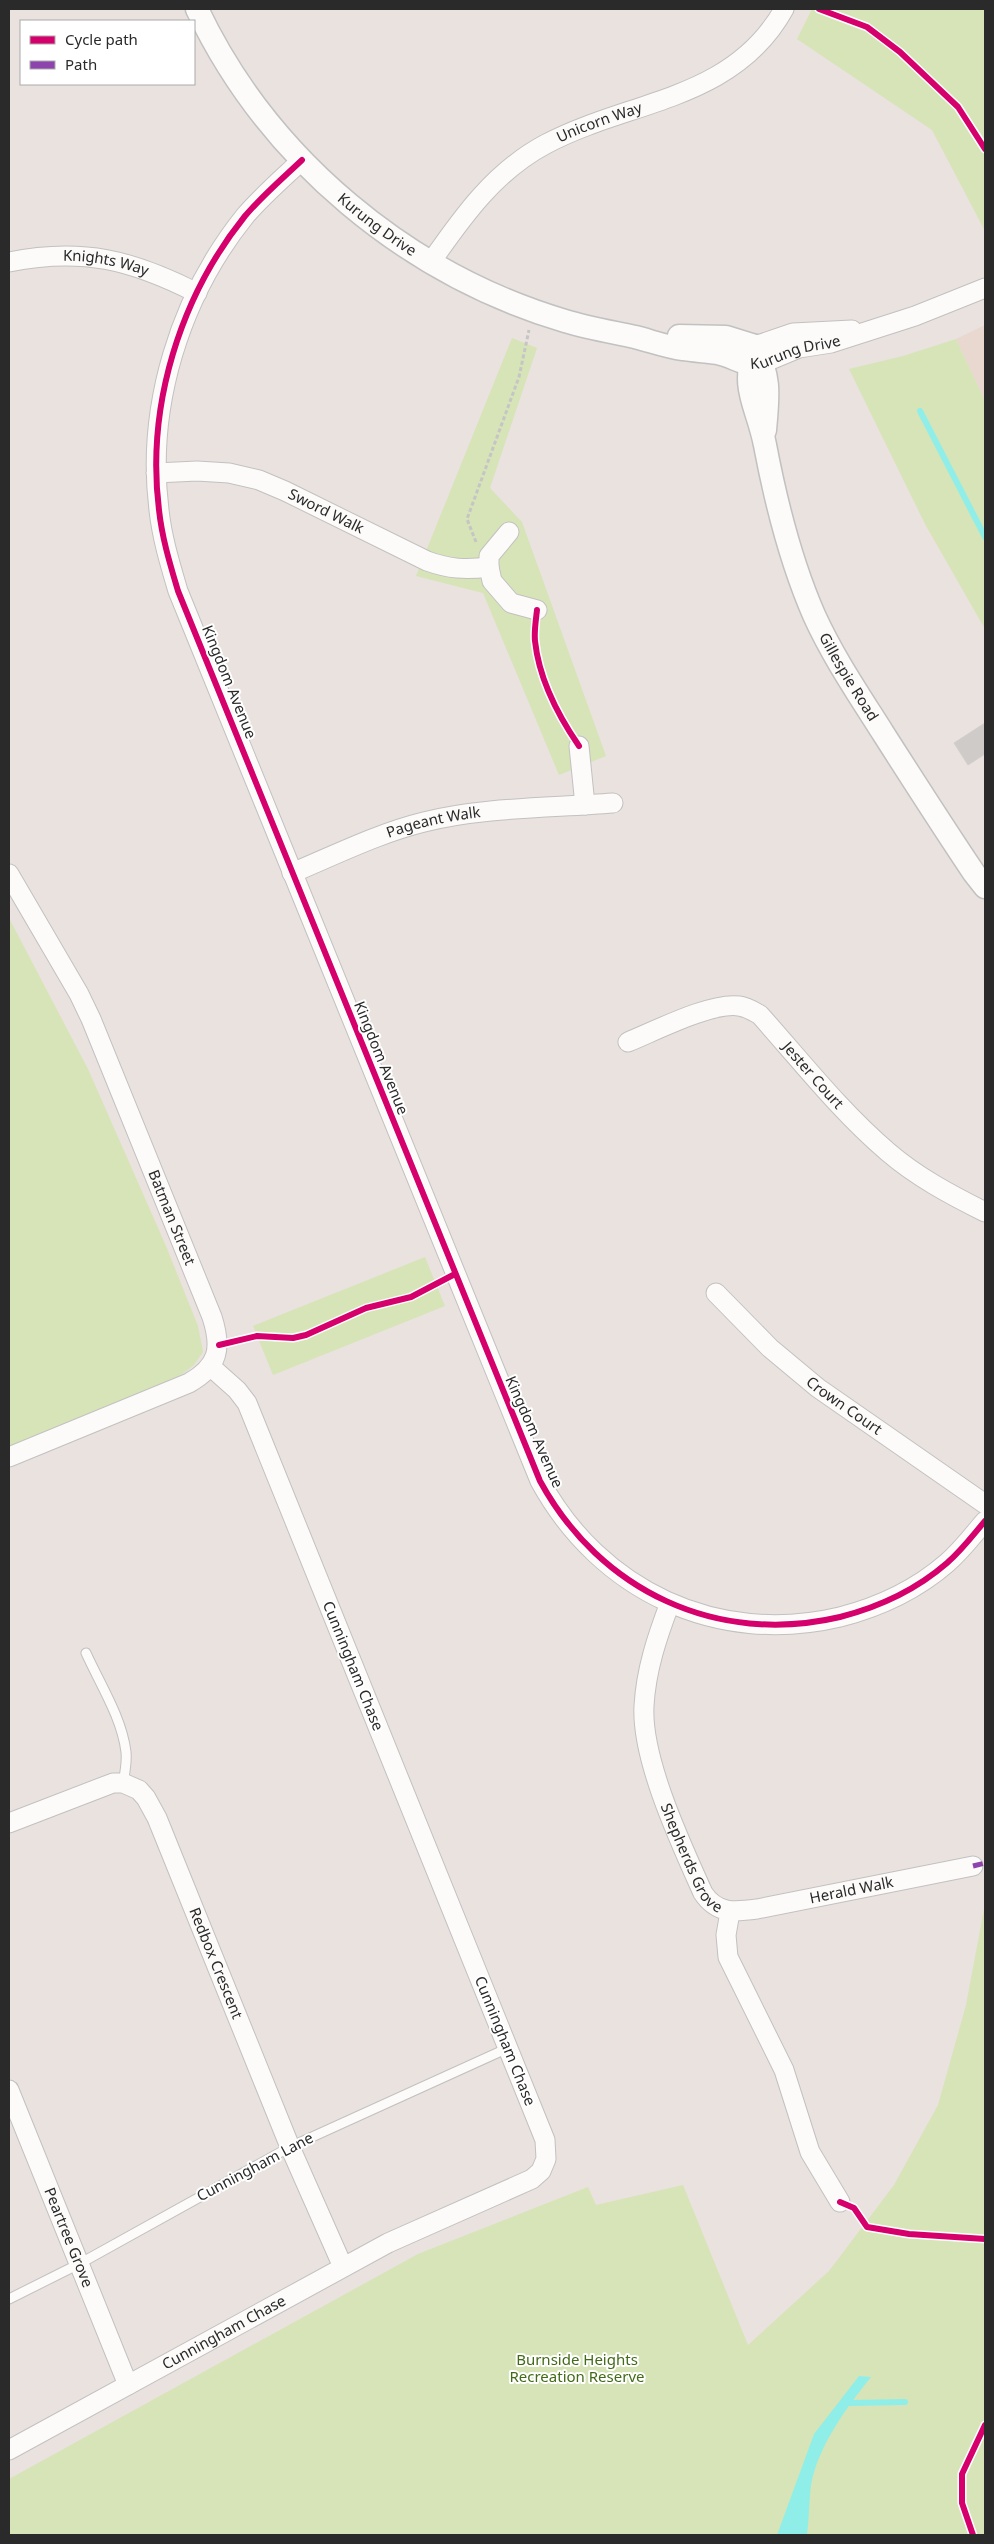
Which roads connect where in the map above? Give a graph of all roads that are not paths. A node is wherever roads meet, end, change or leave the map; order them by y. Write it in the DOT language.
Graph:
graph roads {
  1 [pos="197,9"];
  2 [pos="784,9"];
  3 [pos="302,160"];
  4 [pos="9,262"];
  5 [pos="431,262"];
  6 [pos="985,288"];
  7 [pos="197,293"];
  8 [pos="756,358"];
  9 [pos="156,473"];
  10 [pos="509,532"];
  11 [pos="489,567"];
  12 [pos="537,610"];
  13 [pos="580,746"];
  14 [pos="613,803"];
  15 [pos="584,806"];
  16 [pos="292,873"];
  17 [pos="9,874"];
  18 [pos="985,887"];
  19 [pos="628,1042"];
  20 [pos="985,1212"];
  21 [pos="716,1293"];
  22 [pos="210,1366"];
  23 [pos="9,1457"];
  24 [pos="985,1504"];
  25 [pos="985,1521"];
  26 [pos="670,1603"];
  27 [pos="86,1653"];
  28 [pos="123,1783"];
  29 [pos="9,1823"];
  30 [pos="973,1866"];
  31 [pos="730,1912"];
  32 [pos="508,2048"];
  33 [pos="9,2090"];
  34 [pos="290,2147"];
  35 [pos="840,2202"];
  36 [pos="79,2264"];
  37 [pos="343,2267"];
  38 [pos="9,2299"];
  39 [pos="128,2385"];
  40 [pos="9,2450"];
  1 -- 3 [label="street, Kurung Drive"];
  2 -- 5 [label="street, Unicorn Way"];
  3 -- 5 [label="street, Kurung Drive"];
  3 -- 7 [label="street, Kingdom Avenue"];
  4 -- 7 [label="street, Knights Way"];
  5 -- 8 [label="street, Kurung Drive"];
  6 -- 8 [label="street, Kurung Drive"];
  7 -- 9 [label="street, Kingdom Avenue"];
  8 -- 18 [label="street, Gillespie Road"];
  9 -- 11 [label="street, Sword Walk"];
  9 -- 16 [label="street, Kingdom Avenue"];
  10 -- 11 [label="street"];
  11 -- 12 [label="street"];
  13 -- 15 [label="street"];
  14 -- 15 [label="street, Pageant Walk"];
  15 -- 16 [label="street, Pageant Walk"];
  16 -- 26 [label="street, Kingdom Avenue"];
  17 -- 22 [label="street, Batman Street"];
  19 -- 20 [label="street, Jester Court"];
  21 -- 24 [label="street, Crown Court"];
  22 -- 23 [label="street, Batman Street"];
  22 -- 32 [label="street, Cunningham Chase"];
  25 -- 26 [label="street, Kingdom Avenue"];
  26 -- 31 [label="street, Shepherds Grove"];
  27 -- 28 [label="lane"];
  28 -- 29 [label="street"];
  28 -- 34 [label="street, Redbox Crescent"];
  30 -- 31 [label="street, Herald Walk"];
  31 -- 35 [label="street, Shepherds Grove"];
  32 -- 34 [label="lane, Cunningham Lane"];
  32 -- 37 [label="street, Cunningham Chase"];
  33 -- 36 [label="street, Peartree Grove"];
  34 -- 36 [label="lane, Cunningham Lane"];
  34 -- 37 [label="street, Redbox Crescent"];
  36 -- 38 [label="lane, Cunningham Lane"];
  36 -- 39 [label="street, Peartree Grove"];
  37 -- 39 [label="street, Cunningham Chase"];
  39 -- 40 [label="street, Cunningham Chase"];
}
